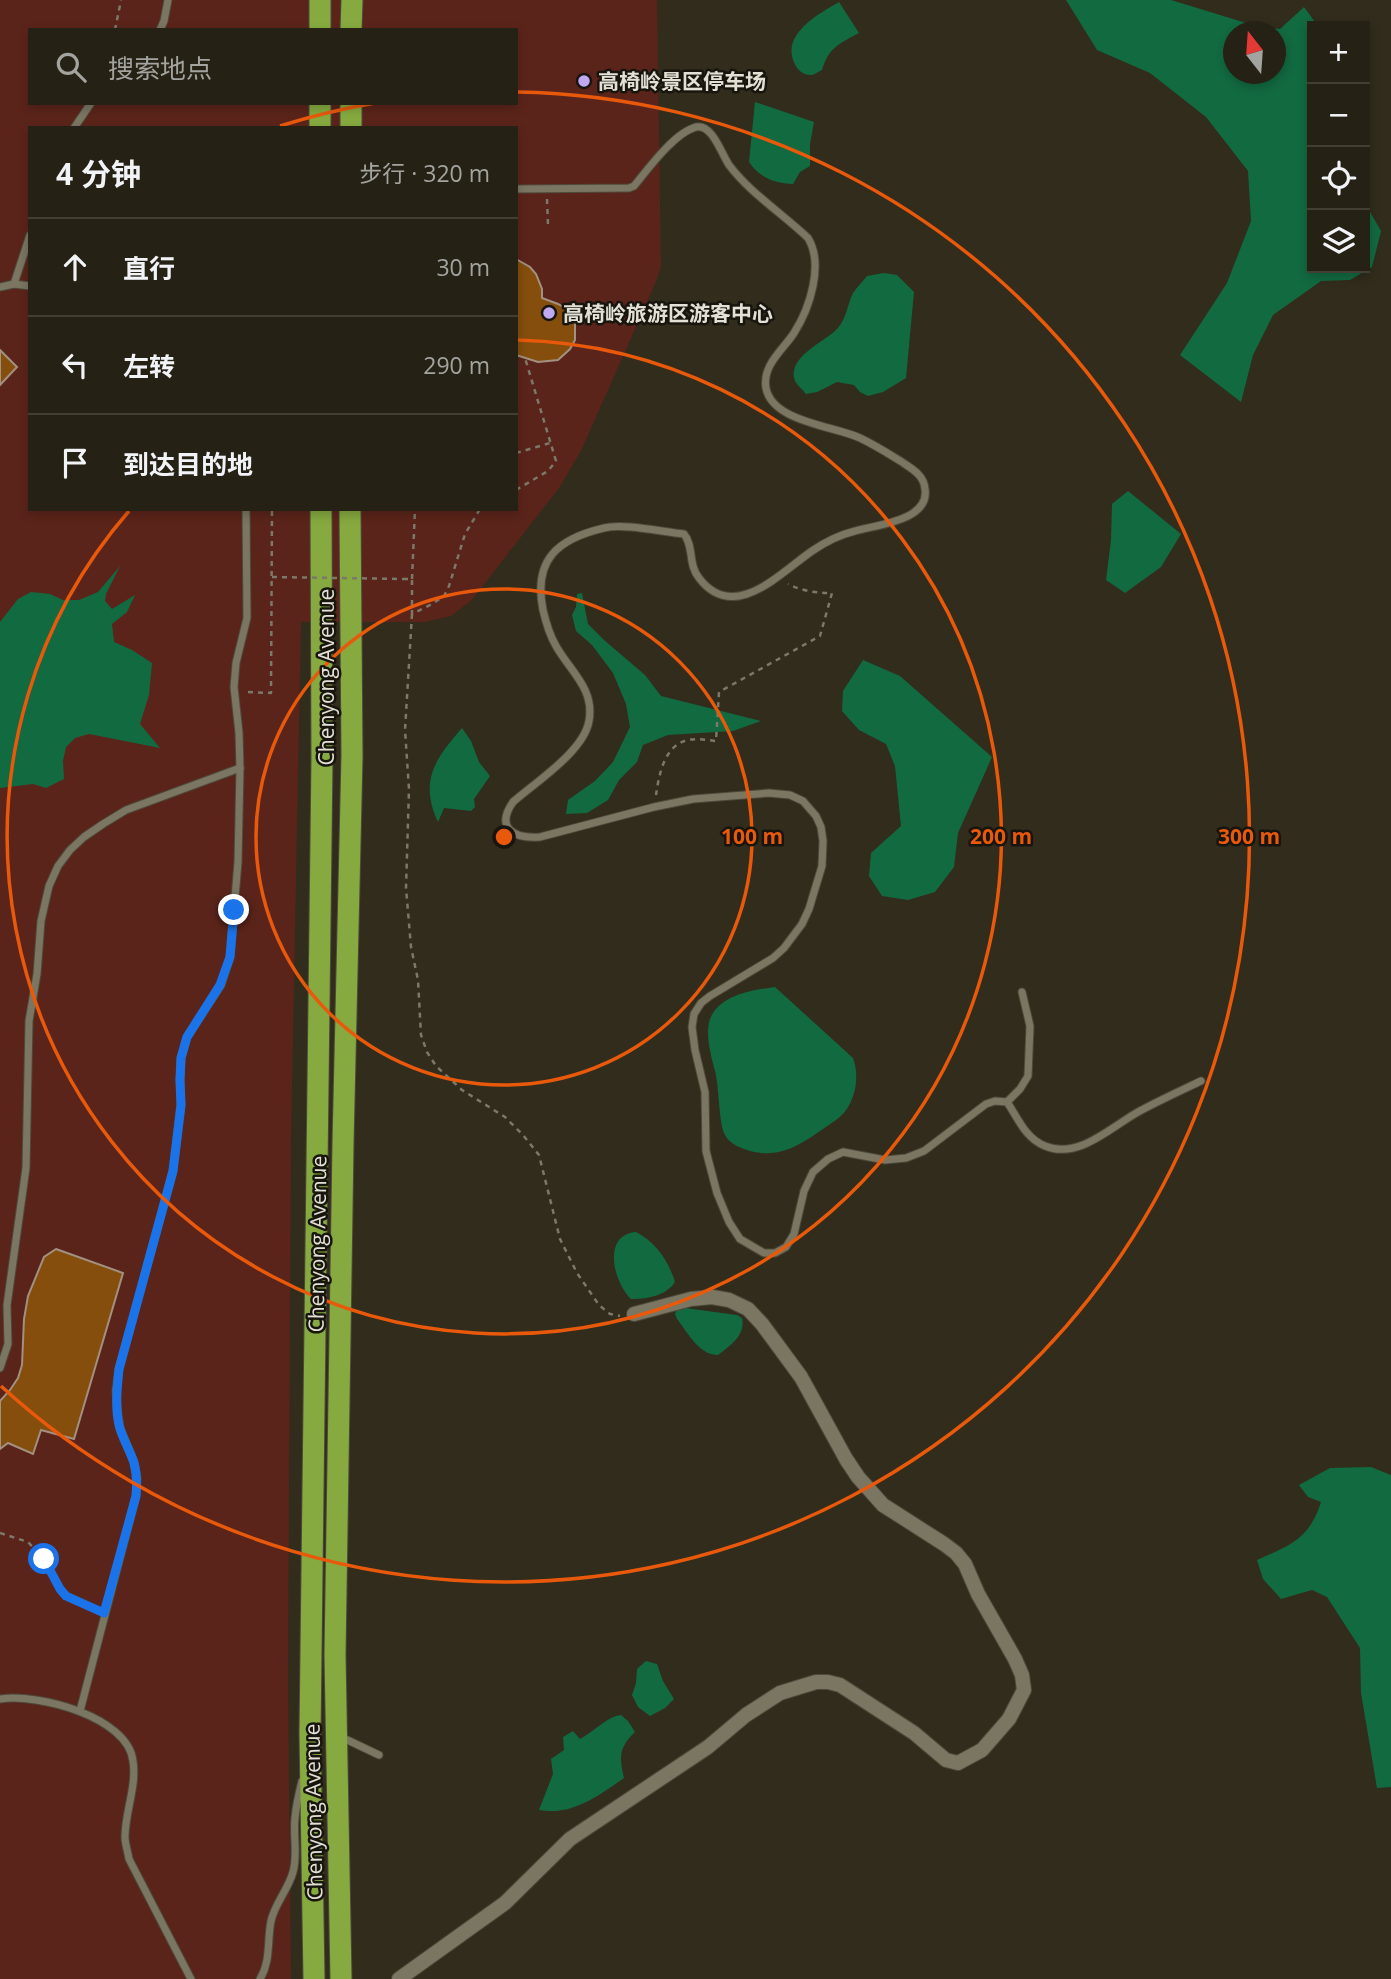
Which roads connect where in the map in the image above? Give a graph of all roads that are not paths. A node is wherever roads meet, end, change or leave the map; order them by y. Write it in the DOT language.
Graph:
graph roads {
  1 [pos="168,0"];
  2 [pos="320,0"];
  3 [pos="352,0"];
  4 [pos="161,28"];
  5 [pos="320,28"];
  6 [pos="351,28"];
  7 [pos="90,105"];
  8 [pos="320,105"];
  9 [pos="351,105"];
  10 [pos="75,126"];
  11 [pos="320,126"];
  12 [pos="351,126"];
  13 [pos="518,189"];
  14 [pos="28,241"];
  15 [pos="14,284"];
  16 [pos="28,286"];
  17 [pos="0,287"];
  18 [pos="246,511"];
  19 [pos="321,511"];
  20 [pos="350,511"];
  21 [pos="240,768"];
  22 [pos="1022,992"];
  23 [pos="1201,1081"];
  24 [pos="1007,1102"];
  25 [pos="634,1314"];
  26 [pos="0,1368"];
  27 [pos="0,1699"];
  28 [pos="79,1712"];
  29 [pos="335,1734"];
  30 [pos="310,1744"];
  31 [pos="379,1755"];
  32 [pos="191,1979"];
  33 [pos="260,1979"];
  34 [pos="314,1979"];
  35 [pos="341,1979"];
  36 [pos="398,1979"];
  1 -- 4 [label="lane"];
  2 -- 5 [label="highway"];
  3 -- 6 [label="highway"];
  7 -- 10 [label="lane"];
  8 -- 11 [label="highway"];
  9 -- 12 [label="highway"];
  13 -- 24 [label="lane"];
  14 -- 15 [label="lane"];
  15 -- 16 [label="lane"];
  15 -- 17 [label="lane"];
  18 -- 21 [label="lane"];
  19 -- 30 [label="highway, Chenyong Avenue"];
  20 -- 29 [label="highway, Chenyong Avenue"];
  21 -- 26 [label="lane"];
  21 -- 28 [label="lane"];
  22 -- 24 [label="lane"];
  23 -- 24 [label="lane"];
  25 -- 36 [label="street"];
  27 -- 28 [label="lane"];
  28 -- 32 [label="lane"];
  29 -- 30 [label="highway"];
  29 -- 31 [label="lane"];
  29 -- 35 [label="highway, Chenyong Avenue"];
  30 -- 33 [label="lane"];
  30 -- 34 [label="highway, Chenyong Avenue"];
}
